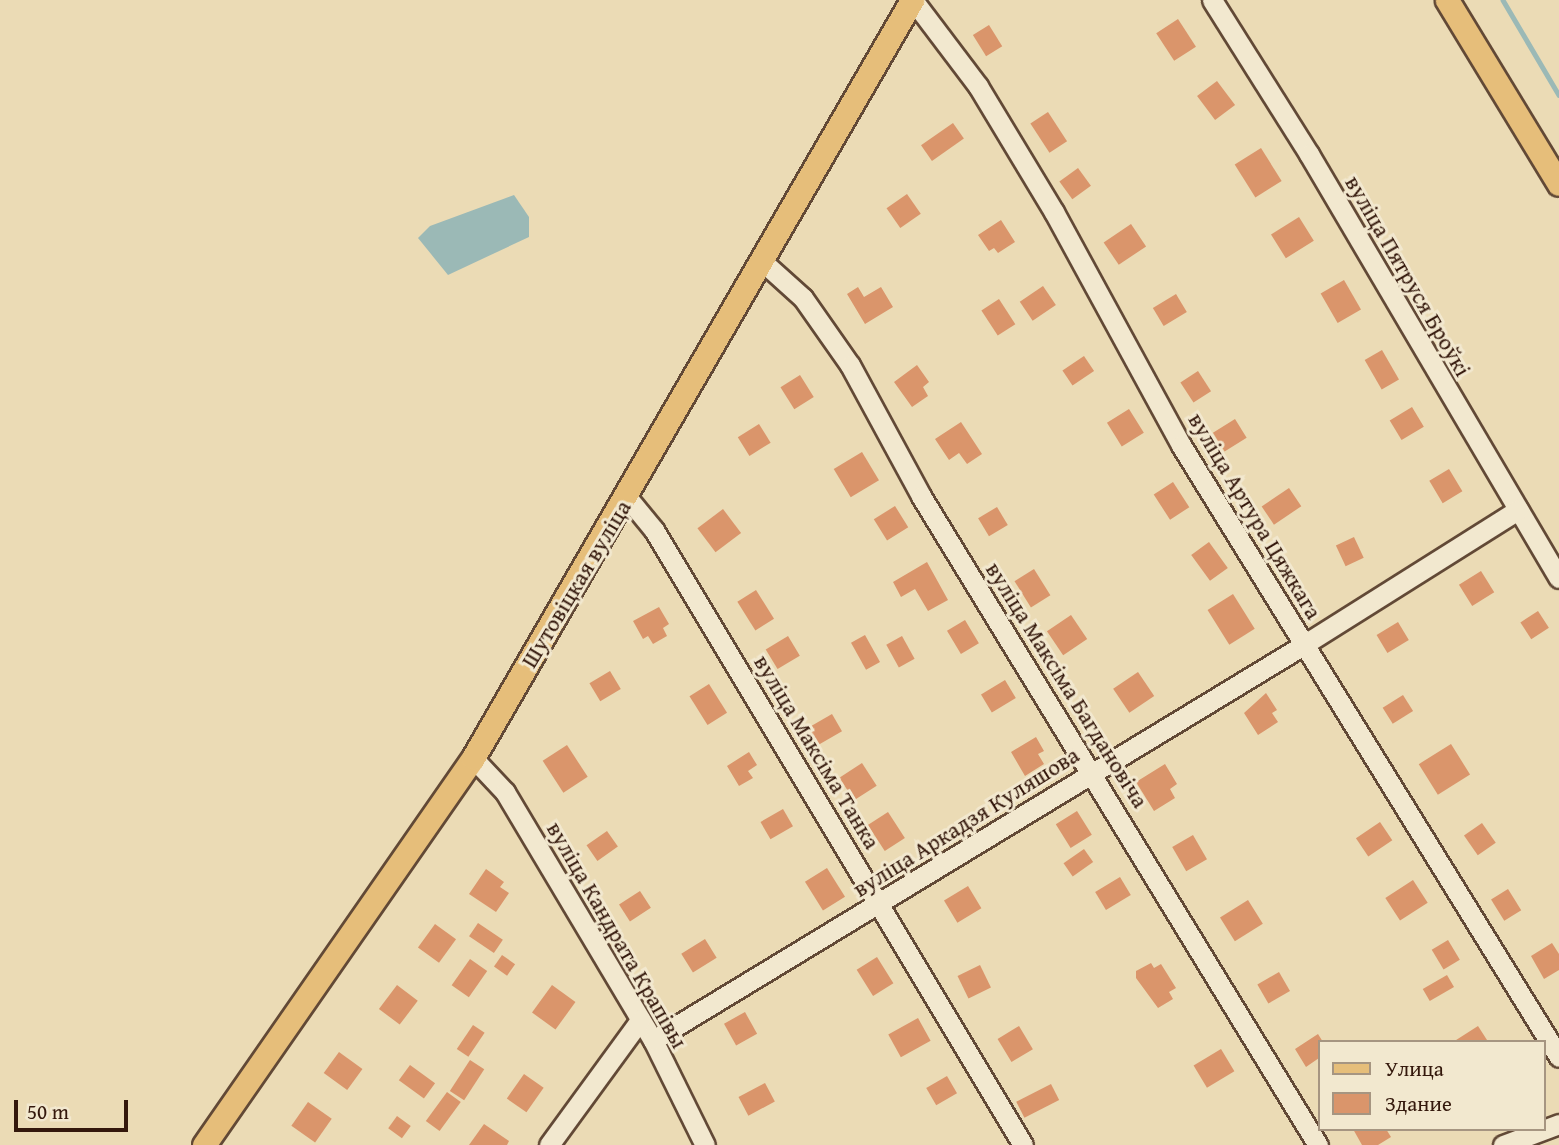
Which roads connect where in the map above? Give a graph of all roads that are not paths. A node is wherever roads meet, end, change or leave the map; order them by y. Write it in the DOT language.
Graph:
graph roads {
  1 [pos="913,0"];
  2 [pos="1212,0"];
  3 [pos="1447,0"];
  4 [pos="1559,184"];
  5 [pos="762,262"];
  6 [pos="627,498"];
  7 [pos="1518,510"];
  8 [pos="1559,578"];
  9 [pos="1305,644"];
  10 [pos="472,758"];
  11 [pos="1094,772"];
  12 [pos="880,905"];
  13 [pos="640,1020"];
  14 [pos="653,1040"];
  15 [pos="1559,1057"];
  16 [pos="1540,1131"];
  17 [pos="204,1145"];
  18 [pos="549,1145"];
  19 [pos="705,1145"];
  20 [pos="1023,1145"];
  21 [pos="1318,1145"];
  22 [pos="1503,1145"];
  1 -- 5 [label="main road, Шутовіцкая вуліца"];
  1 -- 9 [label="street, вуліца Артура Цяжкага"];
  2 -- 7 [label="street, вуліца Пятруся Броўкі"];
  3 -- 4 [label="main road"];
  5 -- 6 [label="main road, Шутовіцкая вуліца"];
  5 -- 11 [label="street, вуліца Максіма Багдановіча"];
  6 -- 10 [label="main road, Шутовіцкая вуліца"];
  6 -- 12 [label="street, вуліца Максіма Танка"];
  7 -- 8 [label="street, вуліца Пятруся Броўкі"];
  7 -- 9 [label="street, вуліца Аркадзя Куляшова"];
  9 -- 11 [label="street, вуліца Аркадзя Куляшова"];
  9 -- 15 [label="street, вуліца Артура Цяжкага"];
  10 -- 13 [label="street, вуліца Кандрата Крапівы"];
  10 -- 17 [label="main road, Шутовіцкая вуліца"];
  11 -- 12 [label="street, вуліца Аркадзя Куляшова"];
  11 -- 21 [label="street, вуліца Максіма Багдановіча"];
  12 -- 14 [label="street, вуліца Аркадзя Куляшова"];
  12 -- 20 [label="street, вуліца Максіма Танка"];
  13 -- 14 [label="street, вуліца Кандрата Крапівы"];
  13 -- 18 [label="street"];
  14 -- 19 [label="street, вуліца Кандрата Крапівы"];
  16 -- 22 [label="street"];
}
